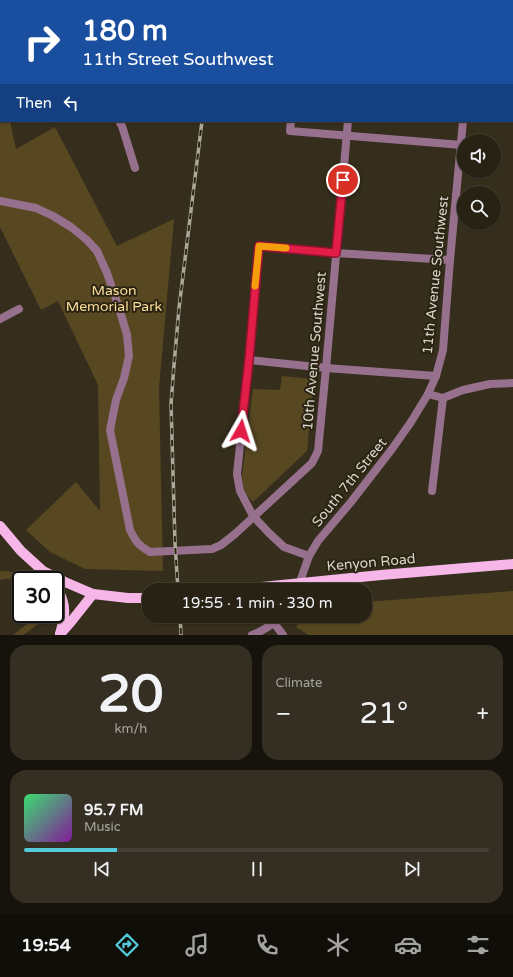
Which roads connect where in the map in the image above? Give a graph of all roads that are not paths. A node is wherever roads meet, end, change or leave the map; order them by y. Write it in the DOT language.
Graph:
graph roads {
  1 [pos="120,122"];
  2 [pos="291,122"];
  3 [pos="348,122"];
  4 [pos="463,122"];
  5 [pos="462,134"];
  6 [pos="347,135"];
  7 [pos="457,145"];
  8 [pos="135,168"];
  9 [pos="459,178"];
  10 [pos="0,201"];
  11 [pos="336,253"];
  12 [pos="450,260"];
  13 [pos="19,309"];
  14 [pos="0,319"];
  15 [pos="249,360"];
  16 [pos="326,368"];
  17 [pos="436,376"];
  18 [pos="513,382"];
  19 [pos="428,394"];
  20 [pos="443,398"];
  21 [pos="432,491"];
  22 [pos="253,516"];
  23 [pos="0,526"];
  24 [pos="309,556"];
  25 [pos="513,564"];
  26 [pos="43,571"];
  27 [pos="64,582"];
  28 [pos="299,583"];
  29 [pos="302,583"];
  30 [pos="93,594"];
  31 [pos="142,598"];
  32 [pos="63,623"];
  33 [pos="274,623"];
  34 [pos="59,635"];
  35 [pos="252,635"];
  36 [pos="283,635"];
  1 -- 8 [label="street"];
  2 -- 6 [label="street"];
  3 -- 6 [label="street, 10th Avenue Southwest"];
  4 -- 5 [label="street, 11th Avenue Southwest"];
  6 -- 7 [label="street"];
  6 -- 11 [label="street, 10th Avenue Southwest"];
  9 -- 12 [label="street, 11th Avenue Southwest"];
  10 -- 22 [label="street"];
  11 -- 12 [label="street"];
  11 -- 15 [label="street"];
  11 -- 16 [label="street, 10th Avenue Southwest"];
  12 -- 17 [label="street, 11th Avenue Southwest"];
  13 -- 14 [label="street"];
  15 -- 16 [label="street"];
  15 -- 22 [label="street"];
  16 -- 17 [label="street"];
  16 -- 22 [label="street, 10th Avenue Southwest"];
  17 -- 19 [label="street, 11th Avenue Southwest"];
  18 -- 20 [label="street"];
  19 -- 20 [label="street"];
  19 -- 24 [label="street, South 7th Street"];
  20 -- 21 [label="street"];
  22 -- 24 [label="street"];
  23 -- 26 [label="main road"];
  24 -- 28 [label="street, South 7th Street"];
  25 -- 29 [label="main road, Kenyon Road"];
  27 -- 30 [label="main road"];
  30 -- 31 [label="main road"];
  30 -- 34 [label="main road"];
  32 -- 34 [label="main road"];
  33 -- 35 [label="street"];
  33 -- 36 [label="street"];
}
